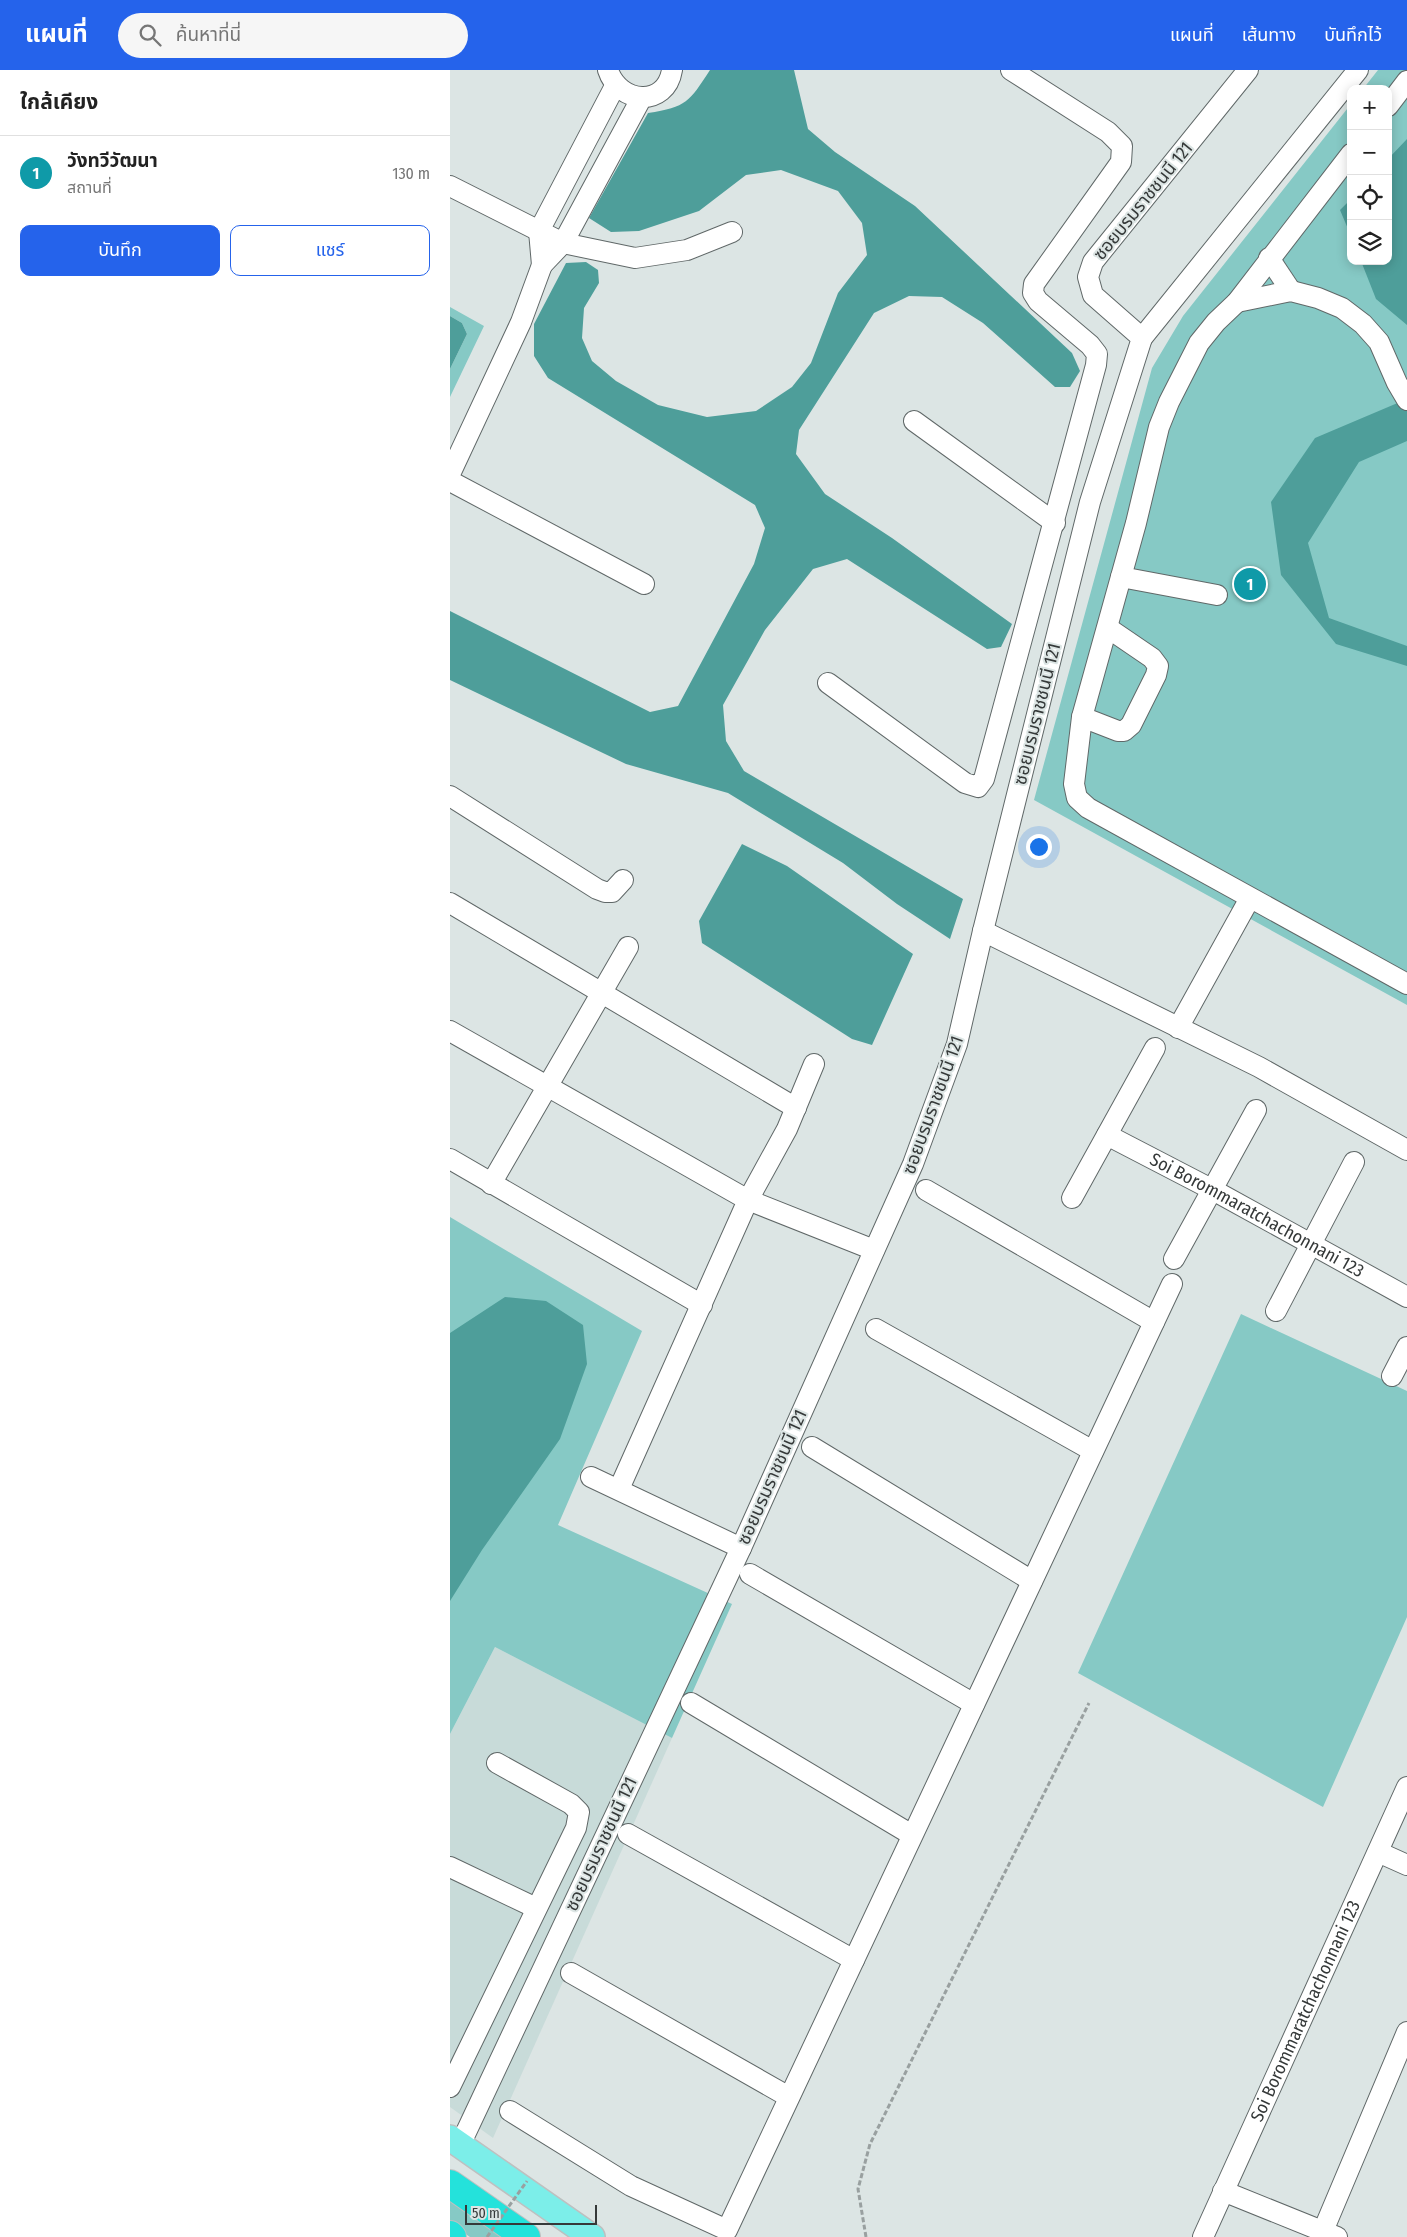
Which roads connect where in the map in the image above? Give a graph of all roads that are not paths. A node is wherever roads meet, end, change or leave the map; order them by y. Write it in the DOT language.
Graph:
graph roads {
  1 [pos="672,70"];
  2 [pos="1012,70"];
  3 [pos="1248,70"];
  4 [pos="1358,70"];
  5 [pos="611,78"];
  6 [pos="642,97"];
  7 [pos="1347,159"];
  8 [pos="450,186"];
  9 [pos="539,231"];
  10 [pos="732,232"];
  11 [pos="563,244"];
  12 [pos="1270,258"];
  13 [pos="542,265"];
  14 [pos="1291,292"];
  15 [pos="1237,302"];
  16 [pos="1142,338"];
  17 [pos="1402,391"];
  18 [pos="914,421"];
  19 [pos="450,474"];
  20 [pos="450,481"];
  21 [pos="1055,523"];
  22 [pos="1121,577"];
  23 [pos="644,584"];
  24 [pos="1217,595"];
  25 [pos="1108,628"];
  26 [pos="828,684"];
  27 [pos="1082,717"];
  28 [pos="450,796"];
  29 [pos="623,880"];
  30 [pos="1250,898"];
  31 [pos="450,903"];
  32 [pos="983,931"];
  33 [pos="628,947"];
  34 [pos="1407,984"];
  35 [pos="600,993"];
  36 [pos="1178,1028"];
  37 [pos="450,1031"];
  38 [pos="1155,1048"];
  39 [pos="814,1064"];
  40 [pos="548,1087"];
  41 [pos="796,1108"];
  42 [pos="1256,1110"];
  43 [pos="1107,1135"];
  44 [pos="1407,1150"];
  45 [pos="450,1159"];
  46 [pos="1354,1162"];
  47 [pos="491,1184"];
  48 [pos="926,1190"];
  49 [pos="1213,1190"];
  50 [pos="1072,1198"];
  51 [pos="748,1200"];
  52 [pos="1311,1244"];
  53 [pos="874,1250"];
  54 [pos="1174,1259"];
  55 [pos="1172,1284"];
  56 [pos="1407,1297"];
  57 [pos="702,1305"];
  58 [pos="1276,1311"];
  59 [pos="1154,1322"];
  60 [pos="876,1328"];
  61 [pos="1407,1347"];
  62 [pos="1392,1376"];
  63 [pos="812,1447"];
  64 [pos="1093,1451"];
  65 [pos="592,1477"];
  66 [pos="619,1489"];
  67 [pos="741,1548"];
  68 [pos="750,1574"];
  69 [pos="1032,1581"];
  70 [pos="690,1703"];
  71 [pos="974,1704"];
  72 [pos="497,1763"];
  73 [pos="1407,1787"];
  74 [pos="628,1834"];
  75 [pos="912,1835"];
  76 [pos="1378,1852"];
  77 [pos="1407,1865"];
  78 [pos="450,1867"];
  79 [pos="536,1908"];
  80 [pos="854,1960"];
  81 [pos="571,1972"];
  82 [pos="1407,2032"];
  83 [pos="451,2080"];
  84 [pos="789,2098"];
  85 [pos="510,2111"];
  86 [pos="455,2141"];
  87 [pos="450,2184"];
  88 [pos="1224,2191"];
  89 [pos="1330,2234"];
  90 [pos="722,2235"];
  91 [pos="526,2237"];
  92 [pos="592,2237"];
  93 [pos="1203,2237"];
  1 -- 6 [label="street"];
  2 -- 21 [label="street"];
  3 -- 16 [label="street, ซอยบรมราชชนนี 121"];
  4 -- 16 [label="street"];
  5 -- 6 [label="street"];
  5 -- 9 [label="street"];
  6 -- 11 [label="street"];
  7 -- 12 [label="street"];
  8 -- 9 [label="street"];
  9 -- 11 [label="street"];
  9 -- 13 [label="street"];
  10 -- 11 [label="street"];
  11 -- 13 [label="street"];
  12 -- 14 [label="street"];
  12 -- 15 [label="street"];
  13 -- 19 [label="street"];
  14 -- 15 [label="street"];
  14 -- 17 [label="street"];
  15 -- 22 [label="street"];
  16 -- 32 [label="street, ซอยบรมราชชนนี 121"];
  18 -- 21 [label="street"];
  20 -- 23 [label="street"];
  21 -- 26 [label="street"];
  22 -- 24 [label="street"];
  22 -- 25 [label="street"];
  25 -- 27 [label="street"];
  25 -- 27 [label="street"];
  27 -- 30 [label="street"];
  28 -- 29 [label="street"];
  30 -- 34 [label="street"];
  30 -- 36 [label="street"];
  31 -- 35 [label="street"];
  32 -- 36 [label="street"];
  32 -- 53 [label="street, ซอยบรมราชชนนี 121"];
  33 -- 35 [label="street"];
  35 -- 40 [label="street"];
  35 -- 41 [label="street"];
  36 -- 44 [label="street"];
  37 -- 40 [label="street"];
  38 -- 43 [label="street"];
  39 -- 41 [label="street"];
  40 -- 47 [label="street"];
  40 -- 51 [label="street"];
  41 -- 51 [label="street"];
  42 -- 49 [label="street"];
  43 -- 49 [label="street, Soi Borommaratchachonnani 123"];
  43 -- 50 [label="street"];
  45 -- 47 [label="street"];
  46 -- 52 [label="street"];
  47 -- 57 [label="street"];
  48 -- 59 [label="street"];
  49 -- 52 [label="street, Soi Borommaratchachonnani 123"];
  49 -- 54 [label="street"];
  51 -- 53 [label="street"];
  51 -- 57 [label="street"];
  52 -- 56 [label="street, Soi Borommaratchachonnani 123"];
  52 -- 58 [label="street"];
  53 -- 67 [label="street, ซอยบรมราชชนนี 121"];
  55 -- 59 [label="street"];
  57 -- 66 [label="street"];
  59 -- 64 [label="street"];
  60 -- 64 [label="street"];
  61 -- 62 [label="street"];
  63 -- 69 [label="street"];
  64 -- 69 [label="street"];
  65 -- 66 [label="street"];
  66 -- 67 [label="street"];
  67 -- 86 [label="street, ซอยบรมราชชนนี 121"];
  68 -- 71 [label="street"];
  69 -- 71 [label="street"];
  70 -- 75 [label="street"];
  71 -- 75 [label="street"];
  72 -- 79 [label="street"];
  73 -- 76 [label="street, Soi Borommaratchachonnani 123"];
  74 -- 80 [label="street"];
  75 -- 80 [label="street"];
  76 -- 77 [label="street"];
  76 -- 88 [label="street, Soi Borommaratchachonnani 123"];
  78 -- 79 [label="street"];
  79 -- 83 [label="street"];
  80 -- 84 [label="street"];
  81 -- 84 [label="street"];
  82 -- 89 [label="street"];
  84 -- 90 [label="street"];
  85 -- 90 [label="street"];
  86 -- 92 [label="main road"];
  87 -- 91 [label="highway"];
  88 -- 89 [label="street"];
  88 -- 93 [label="street, Soi Borommaratchachonnani 123"];
}
